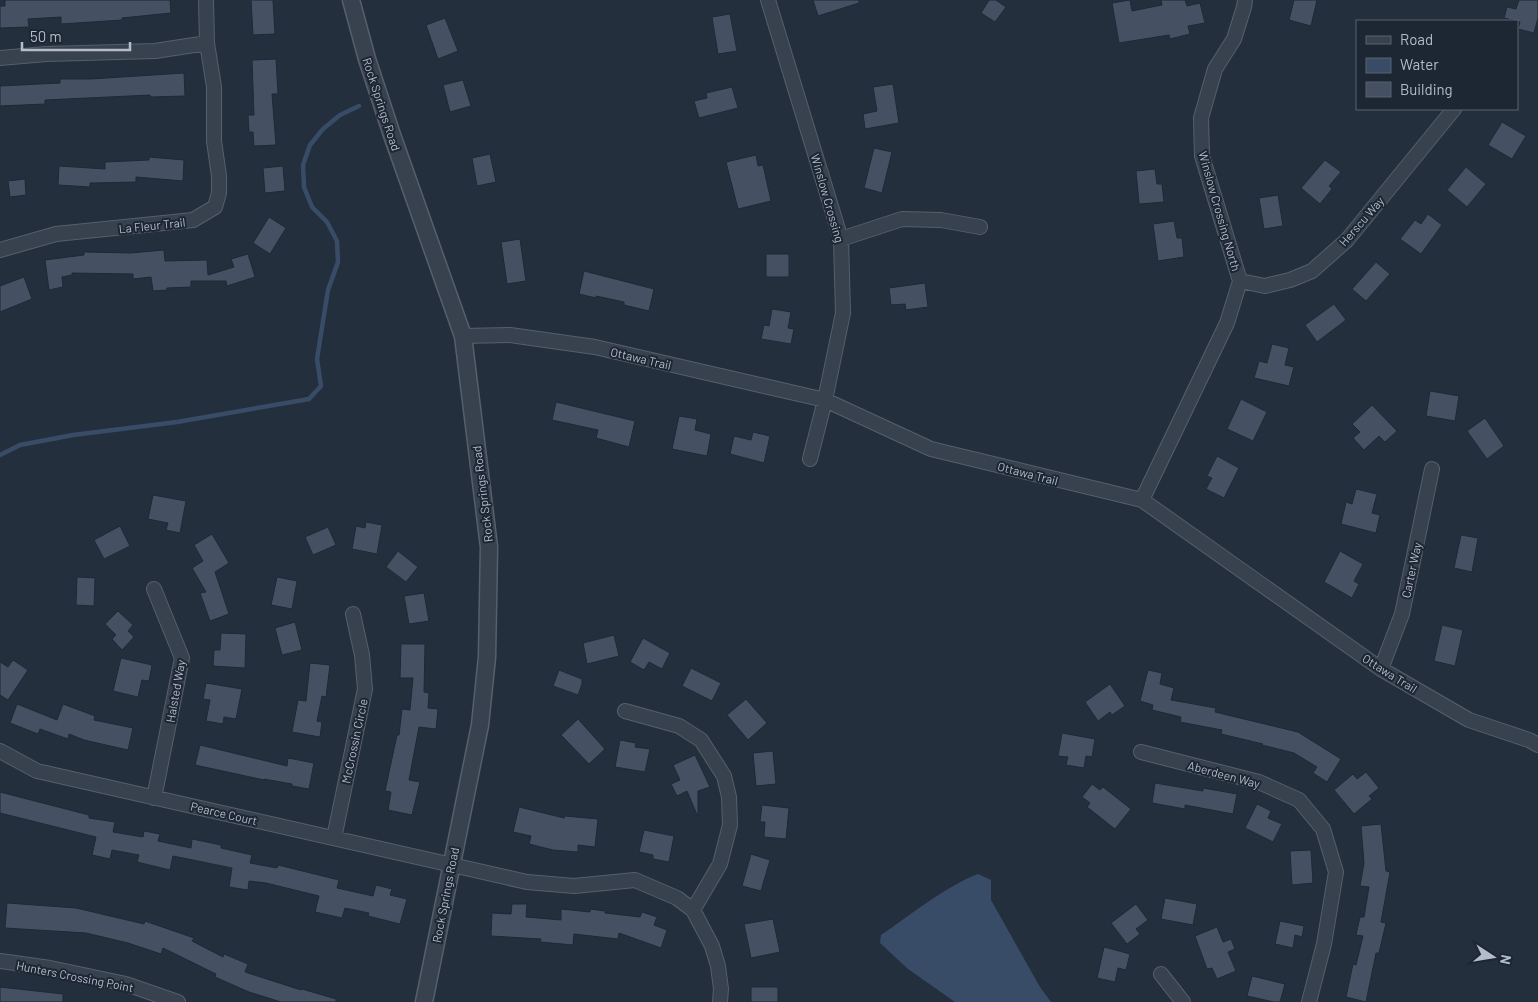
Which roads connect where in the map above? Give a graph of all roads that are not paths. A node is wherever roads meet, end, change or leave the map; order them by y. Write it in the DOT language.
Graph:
graph roads {
  1 [pos="206,0"];
  2 [pos="351,0"];
  3 [pos="768,0"];
  4 [pos="1245,0"];
  5 [pos="207,43"];
  6 [pos="0,58"];
  7 [pos="1453,110"];
  8 [pos="980,227"];
  9 [pos="841,239"];
  10 [pos="0,250"];
  11 [pos="1240,280"];
  12 [pos="463,336"];
  13 [pos="825,400"];
  14 [pos="810,459"];
  15 [pos="1432,468"];
  16 [pos="1142,500"];
  17 [pos="154,589"];
  18 [pos="353,614"];
  19 [pos="1381,669"];
  20 [pos="625,711"];
  21 [pos="1538,746"];
  22 [pos="0,751"];
  23 [pos="1141,752"];
  24 [pos="154,798"];
  25 [pos="334,838"];
  26 [pos="451,865"];
  27 [pos="693,910"];
  28 [pos="0,961"];
  29 [pos="1161,974"];
  30 [pos="178,1002"];
  31 [pos="424,1002"];
  32 [pos="720,1002"];
  33 [pos="1184,1002"];
  34 [pos="1309,1002"];
  1 -- 5 [label="street, La Fleur Trail"];
  2 -- 12 [label="street, Rock Springs Road"];
  3 -- 9 [label="street, Winslow Crossing"];
  4 -- 11 [label="street, Winslow Crossing North"];
  5 -- 6 [label="street"];
  5 -- 10 [label="street, La Fleur Trail"];
  7 -- 11 [label="street, Herscu Way"];
  8 -- 9 [label="street"];
  9 -- 13 [label="street, Winslow Crossing"];
  11 -- 16 [label="street, Winslow Crossing North"];
  12 -- 13 [label="street, Ottawa Trail"];
  12 -- 26 [label="street, Rock Springs Road"];
  13 -- 14 [label="street, Winslow Crossing"];
  13 -- 16 [label="street, Ottawa Trail"];
  15 -- 19 [label="street, Carter Way"];
  16 -- 19 [label="street, Ottawa Trail"];
  17 -- 24 [label="street, Halsted Way"];
  18 -- 25 [label="street, McCrossin Circle"];
  19 -- 21 [label="street, Ottawa Trail"];
  20 -- 27 [label="street"];
  22 -- 24 [label="street, Pearce Court"];
  23 -- 34 [label="street, Aberdeen Way"];
  24 -- 25 [label="street, Pearce Court"];
  25 -- 26 [label="street, Pearce Court"];
  26 -- 27 [label="street, Pearce Court"];
  26 -- 31 [label="street, Rock Springs Road"];
  27 -- 32 [label="street"];
  28 -- 30 [label="street, Hunters Crossing Point"];
  29 -- 33 [label="street"];
}
